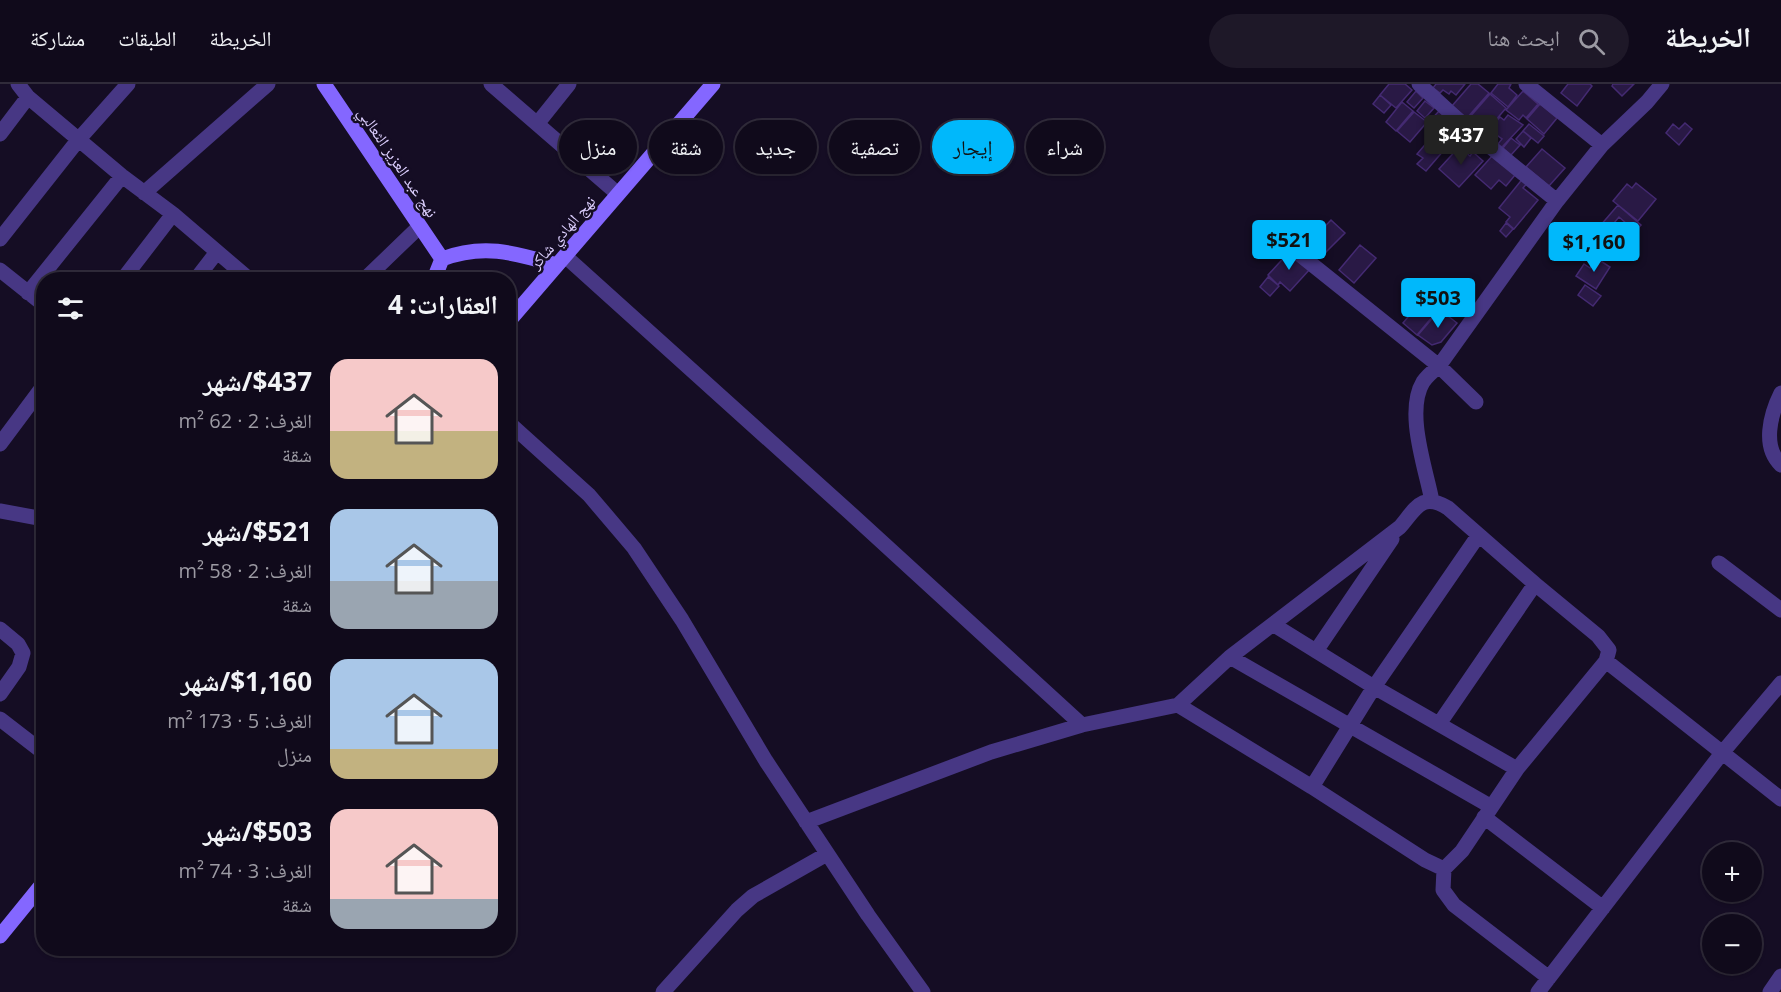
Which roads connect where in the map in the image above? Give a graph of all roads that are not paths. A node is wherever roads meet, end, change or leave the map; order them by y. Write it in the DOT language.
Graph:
graph roads {
  1 [pos="18,84"];
  2 [pos="128,84"];
  3 [pos="268,84"];
  4 [pos="324,84"];
  5 [pos="490,84"];
  6 [pos="569,84"];
  7 [pos="713,84"];
  8 [pos="1419,84"];
  9 [pos="1526,84"];
  10 [pos="1662,84"];
  11 [pos="28,97"];
  12 [pos="537,124"];
  13 [pos="0,134"];
  14 [pos="79,139"];
  15 [pos="1602,145"];
  16 [pos="122,176"];
  17 [pos="144,193"];
  18 [pos="618,194"];
  19 [pos="1557,201"];
  20 [pos="173,214"];
  21 [pos="419,227"];
  22 [pos="1274,234"];
  23 [pos="0,239"];
  24 [pos="218,252"];
  25 [pos="442,260"];
  26 [pos="561,260"];
  27 [pos="0,270"];
  28 [pos="45,272"];
  29 [pos="128,272"];
  30 [pos="202,272"];
  31 [pos="241,272"];
  32 [pos="371,272"];
  33 [pos="437,272"];
  34 [pos="36,283"];
  35 [pos="28,293"];
  36 [pos="36,299"];
  37 [pos="516,313"];
  38 [pos="1439,366"];
  39 [pos="1781,393"];
  40 [pos="36,396"];
  41 [pos="1476,402"];
  42 [pos="516,429"];
  43 [pos="0,444"];
  44 [pos="1781,465"];
  45 [pos="1432,501"];
  46 [pos="0,511"];
  47 [pos="36,518"];
  48 [pos="1400,527"];
  49 [pos="1478,536"];
  50 [pos="1719,563"];
  51 [pos="1535,584"];
  52 [pos="1781,609"];
  53 [pos="1274,625"];
  54 [pos="0,629"];
  55 [pos="1316,651"];
  56 [pos="1230,657"];
  57 [pos="1606,661"];
  58 [pos="1781,683"];
  59 [pos="1374,687"];
  60 [pos="0,694"];
  61 [pos="1178,705"];
  62 [pos="0,719"];
  63 [pos="1439,724"];
  64 [pos="1082,725"];
  65 [pos="1351,725"];
  66 [pos="36,747"];
  67 [pos="1722,753"];
  68 [pos="1517,769"];
  69 [pos="1312,787"];
  70 [pos="1781,799"];
  71 [pos="1487,812"];
  72 [pos="806,822"];
  73 [pos="827,854"];
  74 [pos="1444,869"];
  75 [pos="36,892"];
  76 [pos="1603,908"];
  77 [pos="0,936"];
  78 [pos="1781,976"];
  79 [pos="1549,978"];
  80 [pos="663,992"];
  81 [pos="923,992"];
  82 [pos="1538,992"];
  83 [pos="1770,992"];
  1 -- 11 [label="street"];
  2 -- 14 [label="street"];
  3 -- 17 [label="street"];
  4 -- 21 [label="street, نهج عبد العزيز الثعالبي"];
  5 -- 12 [label="street"];
  6 -- 12 [label="street"];
  7 -- 18 [label="street, نهج الهادي شاكر"];
  8 -- 19 [label="street"];
  9 -- 15 [label="street"];
  10 -- 15 [label="street"];
  11 -- 13 [label="street"];
  11 -- 14 [label="street"];
  12 -- 18 [label="street"];
  14 -- 16 [label="street"];
  14 -- 23 [label="street"];
  15 -- 19 [label="street"];
  16 -- 17 [label="street"];
  16 -- 28 [label="street"];
  17 -- 20 [label="street"];
  18 -- 26 [label="street, نهج الهادي شاكر"];
  19 -- 38 [label="street"];
  20 -- 24 [label="street"];
  20 -- 29 [label="street"];
  21 -- 25 [label="street, نهج عبد العزيز الثعالبي"];
  21 -- 32 [label="street"];
  22 -- 38 [label="street"];
  24 -- 30 [label="street"];
  24 -- 31 [label="street"];
  25 -- 26 [label="street"];
  25 -- 33 [label="street"];
  26 -- 37 [label="street, نهج الهادي شاكر"];
  26 -- 64 [label="street"];
  27 -- 35 [label="street"];
  34 -- 35 [label="street"];
  35 -- 36 [label="street"];
  38 -- 41 [label="street"];
  38 -- 45 [label="street"];
  39 -- 44 [label="street"];
  40 -- 43 [label="street"];
  42 -- 72 [label="street"];
  45 -- 48 [label="street"];
  45 -- 49 [label="street"];
  46 -- 47 [label="street"];
  48 -- 53 [label="street"];
  48 -- 55 [label="street"];
  49 -- 51 [label="street"];
  49 -- 59 [label="street"];
  50 -- 52 [label="street"];
  51 -- 57 [label="street"];
  51 -- 63 [label="street"];
  53 -- 55 [label="street"];
  53 -- 56 [label="street"];
  54 -- 60 [label="street"];
  55 -- 59 [label="street"];
  56 -- 61 [label="street"];
  56 -- 65 [label="street"];
  57 -- 67 [label="street"];
  57 -- 68 [label="street"];
  58 -- 67 [label="street"];
  59 -- 63 [label="street"];
  59 -- 65 [label="street"];
  61 -- 64 [label="street"];
  61 -- 69 [label="street"];
  62 -- 66 [label="street"];
  63 -- 68 [label="street"];
  64 -- 72 [label="street"];
  65 -- 69 [label="street"];
  65 -- 71 [label="street"];
  67 -- 70 [label="street"];
  67 -- 76 [label="street"];
  68 -- 71 [label="street"];
  69 -- 74 [label="street"];
  71 -- 74 [label="street"];
  71 -- 76 [label="street"];
  72 -- 73 [label="street"];
  73 -- 80 [label="street"];
  73 -- 81 [label="street"];
  74 -- 79 [label="street"];
  75 -- 77 [label="street"];
  76 -- 79 [label="street"];
  78 -- 83 [label="street"];
  79 -- 82 [label="street"];
}
